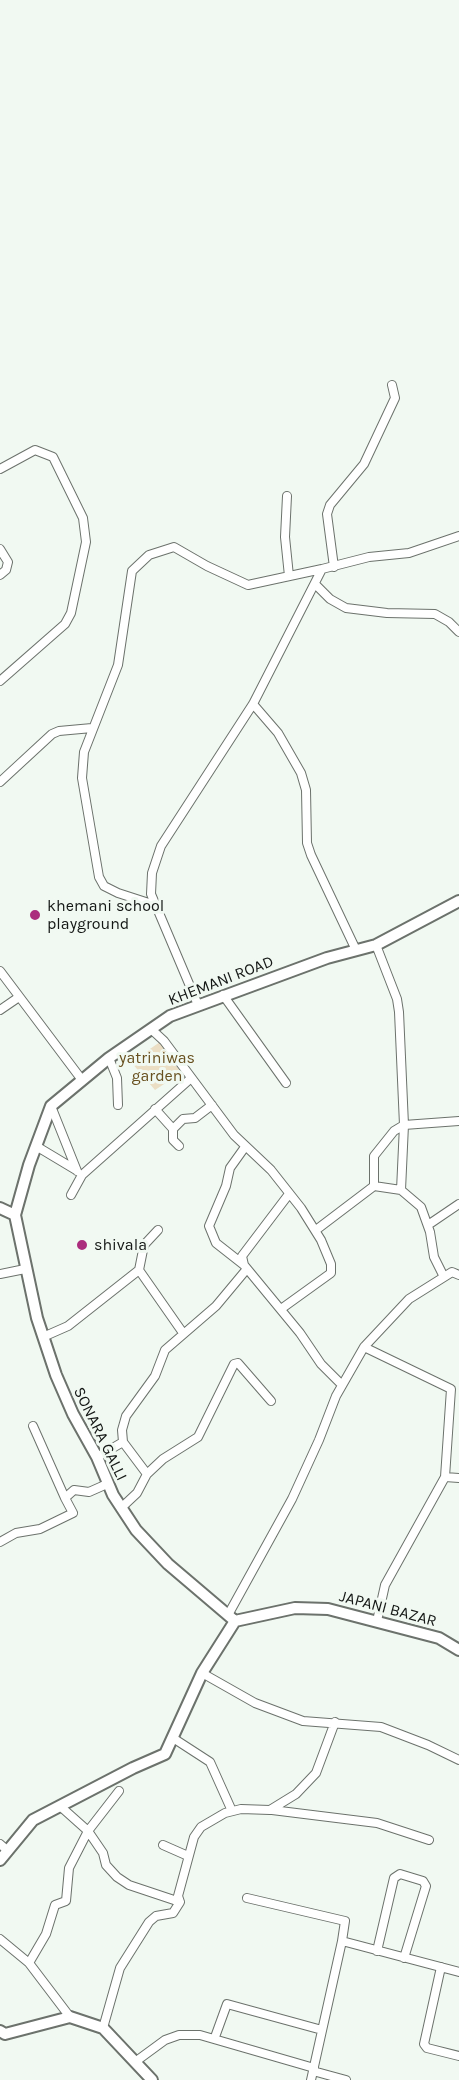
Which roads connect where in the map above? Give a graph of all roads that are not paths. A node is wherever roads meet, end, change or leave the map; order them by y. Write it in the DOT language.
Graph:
graph roads {
  1 [pos="392,385"];
  2 [pos="0,469"];
  3 [pos="287,496"];
  4 [pos="459,536"];
  5 [pos="0,549"];
  6 [pos="334,567"];
  7 [pos="322,569"];
  8 [pos="0,575"];
  9 [pos="289,576"];
  10 [pos="315,584"];
  11 [pos="459,632"];
  12 [pos="0,681"];
  13 [pos="253,704"];
  14 [pos="92,728"];
  15 [pos="0,782"];
  16 [pos="459,901"];
  17 [pos="155,905"];
  18 [pos="376,945"];
  19 [pos="356,950"];
  20 [pos="0,971"];
  21 [pos="223,995"];
  22 [pos="20,997"];
  23 [pos="198,1005"];
  24 [pos="0,1010"];
  25 [pos="151,1029"];
  26 [pos="109,1058"];
  27 [pos="190,1079"];
  28 [pos="82,1080"];
  29 [pos="286,1083"];
  30 [pos="118,1105"];
  31 [pos="212,1105"];
  32 [pos="51,1106"];
  33 [pos="155,1109"];
  34 [pos="459,1120"];
  35 [pos="404,1125"];
  36 [pos="173,1129"];
  37 [pos="36,1146"];
  38 [pos="179,1146"];
  39 [pos="245,1147"];
  40 [pos="80,1173"];
  41 [pos="374,1186"];
  42 [pos="401,1190"];
  43 [pos="289,1194"];
  44 [pos="71,1195"];
  45 [pos="459,1204"];
  46 [pos="0,1208"];
  47 [pos="15,1215"];
  48 [pos="428,1225"];
  49 [pos="158,1230"];
  50 [pos="316,1230"];
  51 [pos="245,1268"];
  52 [pos="25,1269"];
  53 [pos="139,1270"];
  54 [pos="0,1274"];
  55 [pos="459,1275"];
  56 [pos="444,1277"];
  57 [pos="281,1309"];
  58 [pos="183,1333"];
  59 [pos="43,1337"];
  60 [pos="364,1347"];
  61 [pos="342,1385"];
  62 [pos="271,1401"];
  63 [pos="33,1426"];
  64 [pos="123,1442"];
  65 [pos="97,1456"];
  66 [pos="147,1474"];
  67 [pos="445,1477"];
  68 [pos="459,1478"];
  69 [pos="107,1484"];
  70 [pos="65,1498"];
  71 [pos="121,1508"];
  72 [pos="0,1542"];
  73 [pos="232,1618"];
  74 [pos="377,1621"];
  75 [pos="459,1650"];
  76 [pos="202,1673"];
  77 [pos="335,1722"];
  78 [pos="173,1738"];
  79 [pos="459,1760"];
  80 [pos="119,1791"];
  81 [pos="60,1806"];
  82 [pos="270,1810"];
  83 [pos="232,1811"];
  84 [pos="88,1831"];
  85 [pos="429,1840"];
  86 [pos="163,1845"];
  87 [pos="4,1847"];
  88 [pos="188,1856"];
  89 [pos="0,1860"];
  90 [pos="247,1898"];
  91 [pos="180,1902"];
  92 [pos="0,1939"];
  93 [pos="342,1941"];
  94 [pos="377,1950"];
  95 [pos="404,1958"];
  96 [pos="29,1963"];
  97 [pos="441,1967"];
  98 [pos="459,1972"];
  99 [pos="70,2017"];
  100 [pos="103,2028"];
  101 [pos="322,2030"];
  102 [pos="0,2031"];
  103 [pos="214,2037"];
  104 [pos="459,2056"];
  105 [pos="135,2062"];
  106 [pos="313,2069"];
  107 [pos="152,2080"];
  108 [pos="311,2080"];
  109 [pos="346,2080"];
  1 -- 6 [label="street"];
  2 -- 12 [label="street"];
  3 -- 9 [label="street"];
  4 -- 6 [label="street"];
  5 -- 8 [label="street"];
  6 -- 7 [label="street"];
  7 -- 9 [label="street"];
  7 -- 10 [label="street"];
  9 -- 14 [label="street"];
  10 -- 11 [label="street"];
  10 -- 13 [label="street"];
  13 -- 17 [label="street"];
  13 -- 19 [label="street"];
  14 -- 15 [label="street"];
  14 -- 17 [label="street"];
  16 -- 18 [label="street, KHEMANI ROAD"];
  17 -- 23 [label="street"];
  18 -- 19 [label="street, KHEMANI ROAD"];
  18 -- 35 [label="street"];
  19 -- 21 [label="street, KHEMANI ROAD"];
  20 -- 22 [label="street"];
  21 -- 23 [label="street, KHEMANI ROAD"];
  21 -- 29 [label="street"];
  22 -- 24 [label="street"];
  22 -- 28 [label="street"];
  23 -- 25 [label="street, KHEMANI ROAD"];
  25 -- 26 [label="street, KHEMANI ROAD"];
  25 -- 27 [label="street"];
  26 -- 28 [label="street, KHEMANI ROAD"];
  26 -- 30 [label="street"];
  27 -- 31 [label="street"];
  27 -- 33 [label="street"];
  28 -- 32 [label="street, KHEMANI ROAD"];
  31 -- 36 [label="street"];
  31 -- 39 [label="street"];
  32 -- 37 [label="street, KHEMANI ROAD"];
  32 -- 40 [label="street"];
  33 -- 36 [label="street"];
  33 -- 40 [label="street"];
  34 -- 35 [label="street"];
  35 -- 41 [label="street"];
  35 -- 42 [label="street"];
  36 -- 38 [label="street"];
  37 -- 40 [label="street"];
  37 -- 47 [label="street, KHEMANI ROAD"];
  39 -- 43 [label="street"];
  39 -- 51 [label="street"];
  40 -- 44 [label="street"];
  41 -- 42 [label="street"];
  41 -- 50 [label="street"];
  42 -- 48 [label="street"];
  43 -- 50 [label="street"];
  43 -- 51 [label="street"];
  45 -- 48 [label="street"];
  46 -- 47 [label="street"];
  47 -- 52 [label="street, SONARA GALLI"];
  48 -- 56 [label="street"];
  49 -- 53 [label="street"];
  50 -- 57 [label="street"];
  51 -- 57 [label="street"];
  51 -- 58 [label="street"];
  52 -- 54 [label="street"];
  52 -- 59 [label="street, SONARA GALLI"];
  53 -- 58 [label="street"];
  53 -- 59 [label="street"];
  55 -- 56 [label="street"];
  56 -- 60 [label="street"];
  57 -- 61 [label="street"];
  58 -- 64 [label="street"];
  59 -- 65 [label="street, SONARA GALLI"];
  60 -- 61 [label="street"];
  60 -- 67 [label="street"];
  61 -- 73 [label="street"];
  62 -- 66 [label="street"];
  63 -- 70 [label="street"];
  64 -- 65 [label="street"];
  64 -- 66 [label="street"];
  65 -- 69 [label="street, SONARA GALLI"];
  66 -- 71 [label="street"];
  67 -- 68 [label="street"];
  67 -- 74 [label="street"];
  69 -- 70 [label="street"];
  69 -- 71 [label="street, SONARA GALLI"];
  70 -- 72 [label="street"];
  71 -- 73 [label="street, SONARA GALLI"];
  73 -- 74 [label="street, JAPANI BAZAR"];
  73 -- 76 [label="street"];
  74 -- 75 [label="street, JAPANI BAZAR"];
  76 -- 77 [label="street"];
  76 -- 78 [label="street"];
  77 -- 79 [label="street"];
  77 -- 82 [label="street"];
  78 -- 81 [label="street"];
  78 -- 83 [label="street"];
  80 -- 84 [label="street"];
  81 -- 84 [label="street"];
  81 -- 87 [label="street"];
  82 -- 83 [label="street"];
  82 -- 85 [label="street"];
  83 -- 88 [label="street"];
  84 -- 91 [label="street"];
  84 -- 96 [label="street"];
  86 -- 88 [label="street"];
  87 -- 89 [label="street"];
  88 -- 91 [label="street"];
  90 -- 93 [label="street"];
  91 -- 100 [label="street"];
  92 -- 96 [label="street"];
  93 -- 94 [label="street"];
  93 -- 101 [label="street"];
  94 -- 95 [label="street"];
  94 -- 95 [label="street"];
  95 -- 97 [label="street"];
  96 -- 99 [label="street"];
  97 -- 98 [label="street"];
  97 -- 104 [label="street"];
  99 -- 100 [label="street"];
  99 -- 102 [label="street"];
  100 -- 105 [label="street"];
  101 -- 103 [label="street"];
  101 -- 106 [label="street"];
  103 -- 105 [label="street"];
  103 -- 106 [label="street"];
  105 -- 107 [label="street"];
  106 -- 108 [label="street"];
  106 -- 109 [label="street"];
}
